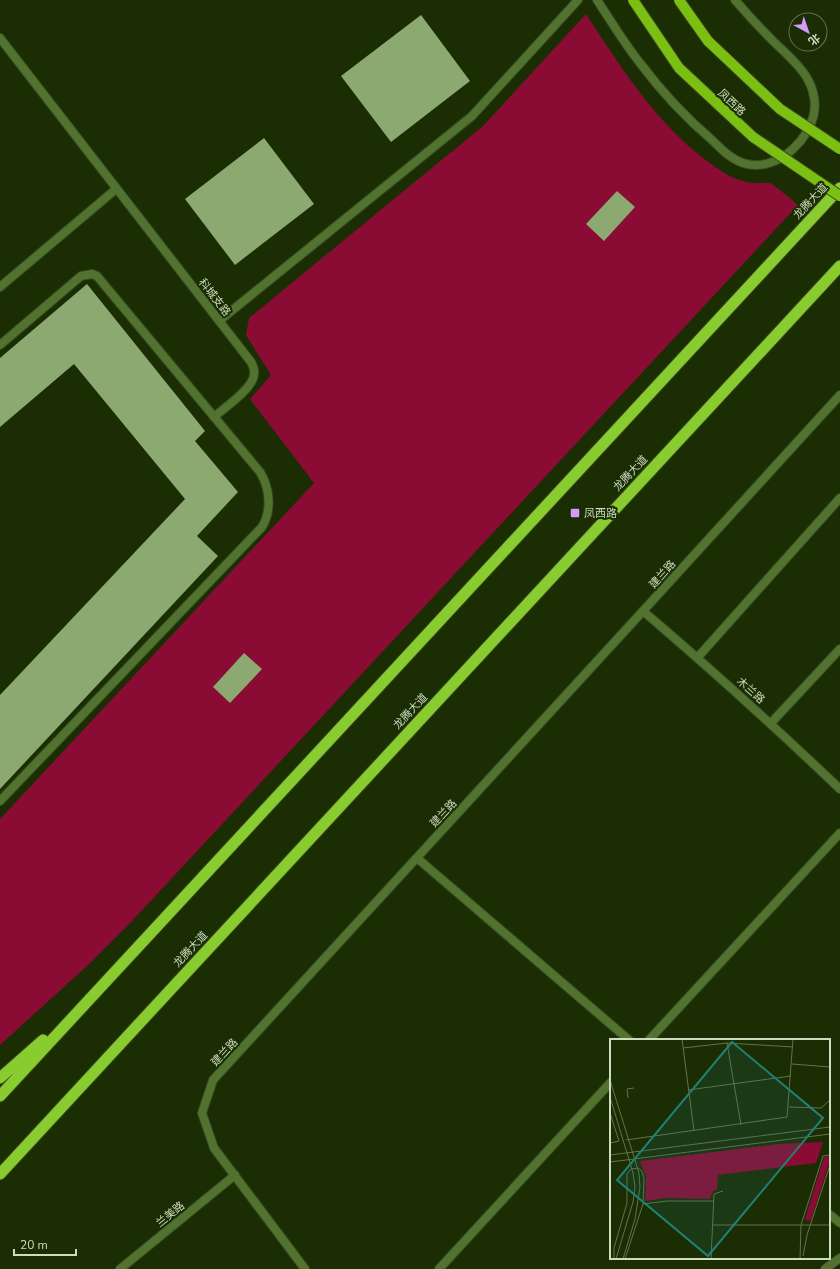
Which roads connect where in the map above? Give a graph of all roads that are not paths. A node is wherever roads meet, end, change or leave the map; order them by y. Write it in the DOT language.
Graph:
graph roads {
  1 [pos="578,0"];
  2 [pos="597,0"];
  3 [pos="632,0"];
  4 [pos="679,0"];
  5 [pos="735,0"];
  6 [pos="0,38"];
  7 [pos="840,148"];
  8 [pos="840,188"];
  9 [pos="116,189"];
  10 [pos="840,196"];
  11 [pos="840,266"];
  12 [pos="0,287"];
  13 [pos="219,321"];
  14 [pos="0,345"];
  15 [pos="840,395"];
  16 [pos="214,417"];
  17 [pos="840,498"];
  18 [pos="644,611"];
  19 [pos="840,649"];
  20 [pos="698,657"];
  21 [pos="771,723"];
  22 [pos="840,789"];
  23 [pos="0,801"];
  24 [pos="840,833"];
  25 [pos="417,858"];
  26 [pos="90,998"];
  27 [pos="628,1039"];
  28 [pos="650,1039"];
  29 [pos="0,1078"];
  30 [pos="610,1083"];
  31 [pos="0,1096"];
  32 [pos="0,1174"];
  33 [pos="234,1175"];
  34 [pos="830,1215"];
  35 [pos="840,1224"];
  36 [pos="840,1258"];
  37 [pos="120,1269"];
  38 [pos="305,1269"];
  39 [pos="439,1269"];
  40 [pos="825,1269"];
  1 -- 13 [label="street"];
  2 -- 5 [label="street"];
  3 -- 10 [label="main road, 凤西路, bridge"];
  4 -- 7 [label="main road, bridge"];
  6 -- 9 [label="street, 科城支路"];
  8 -- 26 [label="highway, 龙腾大道"];
  9 -- 12 [label="street"];
  9 -- 13 [label="street, 科城支路"];
  11 -- 32 [label="highway, 龙腾大道"];
  13 -- 16 [label="street, 科城支路"];
  14 -- 16 [label="street"];
  15 -- 18 [label="street, 建兰路"];
  16 -- 23 [label="street"];
  17 -- 20 [label="street"];
  18 -- 20 [label="street, 木兰路"];
  18 -- 25 [label="street, 建兰路"];
  19 -- 21 [label="street"];
  20 -- 21 [label="street, 木兰路"];
  21 -- 22 [label="street, 木兰路"];
  24 -- 28 [label="street"];
  25 -- 27 [label="street"];
  25 -- 33 [label="street, 建兰路"];
  26 -- 29 [label="highway"];
  26 -- 31 [label="highway, 龙腾大道"];
  30 -- 39 [label="street"];
  33 -- 37 [label="street, 兰美路"];
  33 -- 38 [label="street, 建兰路"];
  34 -- 35 [label="street"];
  36 -- 40 [label="street"];
}
